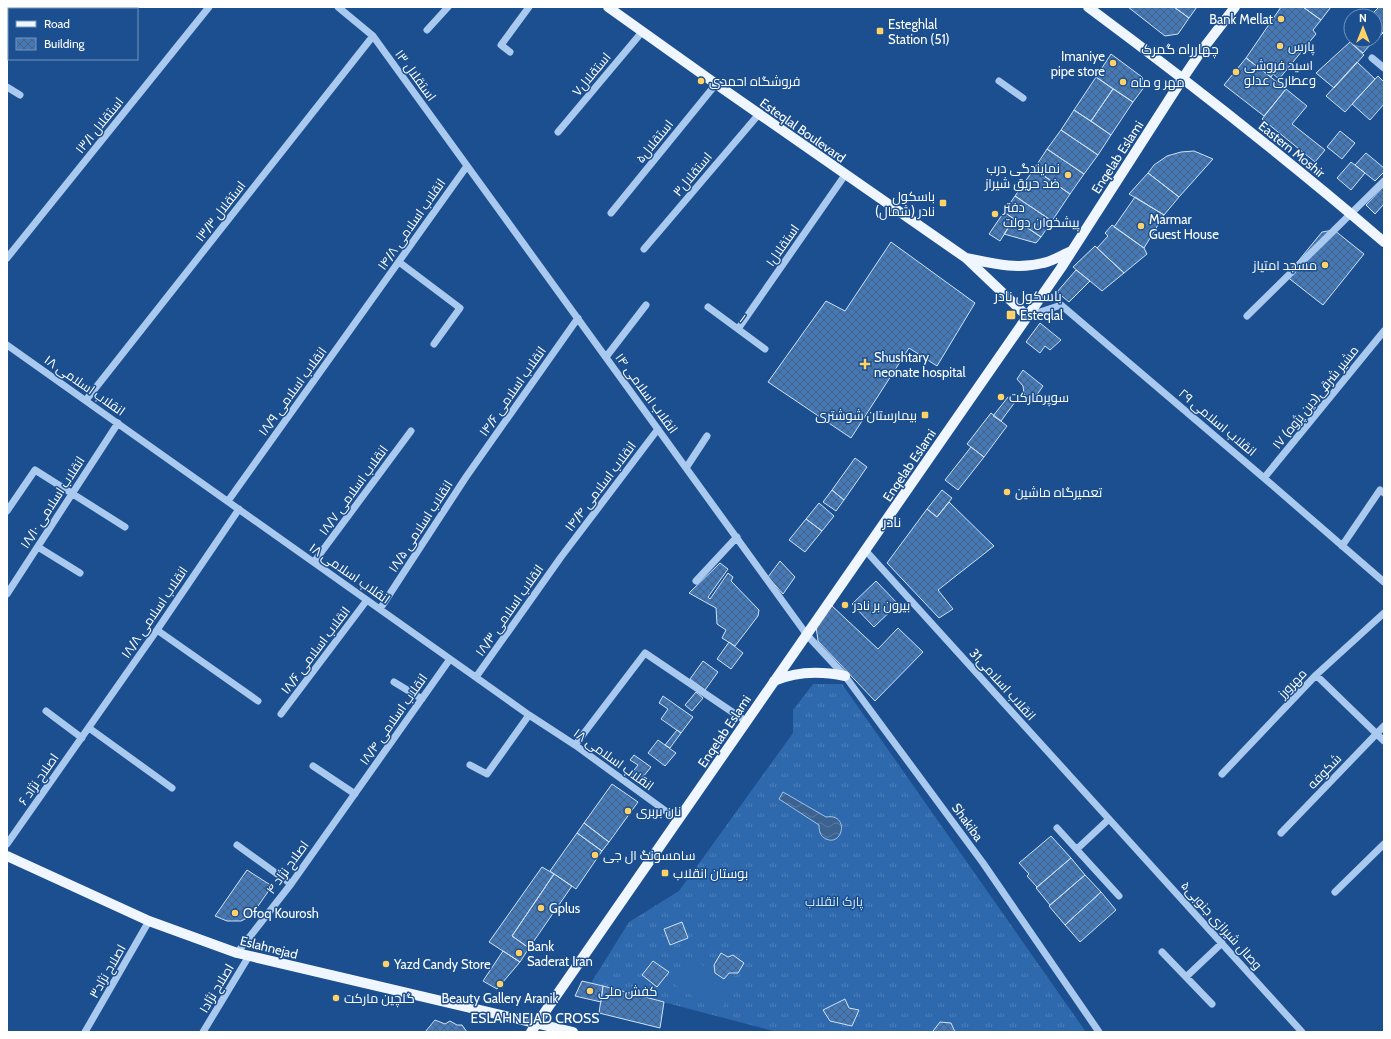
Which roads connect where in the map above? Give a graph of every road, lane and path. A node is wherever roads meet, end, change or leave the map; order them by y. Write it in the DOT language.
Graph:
graph roads {
  1 [pos="209,7"];
  2 [pos="338,7"];
  3 [pos="448,7"];
  4 [pos="530,7"];
  5 [pos="608,7"];
  6 [pos="1088,7"];
  7 [pos="1235,7"];
  8 [pos="427,30"];
  9 [pos="642,32"];
  10 [pos="373,36"];
  11 [pos="510,52"];
  12 [pos="1372,58"];
  13 [pos="1384,68"];
  14 [pos="1183,78"];
  15 [pos="999,81"];
  16 [pos="716,84"];
  17 [pos="7,86"];
  18 [pos="20,95"];
  19 [pos="1023,98"];
  20 [pos="759,114"];
  21 [pos="558,132"];
  22 [pos="467,166"];
  23 [pos="845,175"];
  24 [pos="1384,181"];
  25 [pos="611,213"];
  26 [pos="1351,213"];
  27 [pos="1384,242"];
  28 [pos="644,249"];
  29 [pos="1072,251"];
  30 [pos="7,258"];
  31 [pos="966,258"];
  32 [pos="400,262"];
  33 [pos="375,296"];
  34 [pos="646,305"];
  35 [pos="708,307"];
  36 [pos="1027,316"];
  37 [pos="1247,316"];
  38 [pos="578,318"];
  39 [pos="738,329"];
  40 [pos="1384,331"];
  41 [pos="7,344"];
  42 [pos="434,344"];
  43 [pos="765,349"];
  44 [pos="606,357"];
  45 [pos="86,400"];
  46 [pos="118,423"];
  47 [pos="658,429"];
  48 [pos="411,431"];
  49 [pos="707,436"];
  50 [pos="686,468"];
  51 [pos="466,477"];
  52 [pos="1264,478"];
  53 [pos="1384,493"];
  54 [pos="72,495"];
  55 [pos="228,501"];
  56 [pos="239,509"];
  57 [pos="7,511"];
  58 [pos="125,527"];
  59 [pos="737,537"];
  60 [pos="1342,546"];
  61 [pos="38,547"];
  62 [pos="866,551"];
  63 [pos="561,557"];
  64 [pos="314,562"];
  65 [pos="80,573"];
  66 [pos="696,581"];
  67 [pos="1384,582"];
  68 [pos="7,594"];
  69 [pos="367,600"];
  70 [pos="380,609"];
  71 [pos="1384,613"];
  72 [pos="157,630"];
  73 [pos="807,635"];
  74 [pos="450,659"];
  75 [pos="1316,675"];
  76 [pos="845,676"];
  77 [pos="476,677"];
  78 [pos="774,681"];
  79 [pos="394,682"];
  80 [pos="422,699"];
  81 [pos="258,701"];
  82 [pos="46,710"];
  83 [pos="281,714"];
  84 [pos="529,715"];
  85 [pos="747,722"];
  86 [pos="1384,726"];
  87 [pos="88,728"];
  88 [pos="1376,733"];
  89 [pos="82,738"];
  90 [pos="1384,741"];
  91 [pos="575,745"];
  92 [pos="470,765"];
  93 [pos="313,766"];
  94 [pos="1222,774"];
  95 [pos="172,788"];
  96 [pos="355,794"];
  97 [pos="1110,819"];
  98 [pos="678,820"];
  99 [pos="1057,828"];
  100 [pos="1281,833"];
  101 [pos="1123,835"];
  102 [pos="7,844"];
  103 [pos="1384,844"];
  104 [pos="237,845"];
  105 [pos="1077,849"];
  106 [pos="7,856"];
  107 [pos="291,884"];
  108 [pos="1335,892"];
  109 [pos="1119,896"];
  110 [pos="149,921"];
  111 [pos="1222,943"];
  112 [pos="1162,952"];
  113 [pos="237,953"];
  114 [pos="248,956"];
  115 [pos="1186,977"];
  116 [pos="1212,1004"];
  117 [pos="537,1023"];
  118 [pos="85,1032"];
  119 [pos="203,1032"];
  120 [pos="531,1032"];
  121 [pos="574,1032"];
  122 [pos="1099,1032"];
  123 [pos="1302,1032"];
  1 -- 30 [label="street, ۱۳/۱ استقلال"];
  2 -- 10 [label="street, ۱۳ استقلال"];
  3 -- 8 [label="street"];
  4 -- 11 [label="street"];
  5 -- 9 [label="main road, Esteqlal Boulevard"];
  6 -- 14 [label="main road, Eastern Moshir"];
  7 -- 14 [label="main road, Enqelab Eslami"];
  9 -- 16 [label="main road, Esteqlal Boulevard"];
  9 -- 21 [label="street, استقلال۷"];
  10 -- 22 [label="street, ۱۳ استقلال"];
  10 -- 45 [label="street, ۱۳/۳ استقلال"];
  12 -- 13 [label="street"];
  14 -- 26 [label="main road, Eastern Moshir"];
  14 -- 29 [label="main road, Enqelab Eslami"];
  15 -- 19 [label="street"];
  16 -- 20 [label="main road, Esteqlal Boulevard"];
  16 -- 25 [label="street, استقلال۵"];
  17 -- 18 [label="street"];
  20 -- 23 [label="main road, Esteqlal Boulevard"];
  20 -- 28 [label="street, استقلال۳"];
  22 -- 32 [label="street, ۱۴/۸ انقلاب اسلامی"];
  22 -- 38 [label="street, ۱۴ انقلاب اسلامی"];
  23 -- 31 [label="main road, Esteqlal Boulevard"];
  23 -- 39 [label="street, استقلال۱"];
  24 -- 26 [label="street"];
  26 -- 27 [label="main road, Eastern Moshir"];
  26 -- 37 [label="street"];
  29 -- 31 [label="main road"];
  29 -- 36 [label="main road, Enqelab Eslami"];
  31 -- 36 [label="main road"];
  32 -- 33 [label="street, ۱۴/۸ انقلاب اسلامی"];
  32 -- 42 [label="street"];
  33 -- 55 [label="street, ۱۸/۹ انقلاب اسلامی"];
  34 -- 44 [label="street"];
  35 -- 39 [label="street, ۱"];
  36 -- 52 [label="street, انقلاب اسلامی ۲۹"];
  36 -- 62 [label="main road, Enqelab Eslami"];
  38 -- 44 [label="street, ۱۴ انقلاب اسلامی"];
  38 -- 51 [label="street, ۱۴/۶ انقلاب اسلامی"];
  39 -- 43 [label="street, ۱"];
  40 -- 52 [label="street, ۱۷ مشیر شرقی(دین پژوه)"];
  41 -- 45 [label="street, ۱۸ انقلاب اسلامی"];
  44 -- 47 [label="street, ۱۴ انقلاب اسلامی"];
  45 -- 46 [label="street, ۱۸ انقلاب اسلامی"];
  46 -- 54 [label="street, ۱۸/۱۰ انقلاب اسلامی"];
  46 -- 55 [label="street, ۱۸ انقلاب اسلامی"];
  47 -- 50 [label="street, ۱۴ انقلاب اسلامی"];
  47 -- 63 [label="street, ۱۴/۴ انقلاب اسلامی"];
  48 -- 64 [label="street, ۱۸/۷ انقلاب اسلامی"];
  49 -- 50 [label="street"];
  50 -- 59 [label="street, ۱۴ انقلاب اسلامی"];
  51 -- 70 [label="street, ۱۸/۵ انقلاب اسلامی"];
  52 -- 60 [label="street, انقلاب اسلامی ۲۹"];
  53 -- 60 [label="street"];
  54 -- 57 [label="street"];
  54 -- 58 [label="street"];
  54 -- 61 [label="street, ۱۸/۱۰ انقلاب اسلامی"];
  55 -- 56 [label="street, ۱۸ انقلاب اسلامی"];
  56 -- 64 [label="street, ۱۸ انقلاب اسلامی"];
  56 -- 72 [label="street, ۱۸/۸ انقلاب اسلامی"];
  59 -- 66 [label="street"];
  59 -- 73 [label="street, ۱۴ انقلاب اسلامی"];
  60 -- 67 [label="street, انقلاب اسلامی ۲۹"];
  61 -- 65 [label="street"];
  61 -- 68 [label="street, ۱۸/۱۰ انقلاب اسلامی"];
  62 -- 73 [label="main road, Enqelab Eslami"];
  62 -- 97 [label="street, 31انقلاب اسلامی"];
  63 -- 77 [label="street, ۱۸/۳ انقلاب اسلامی"];
  64 -- 69 [label="street, ۱۸ انقلاب اسلامی"];
  69 -- 70 [label="street, ۱۸ انقلاب اسلامی"];
  69 -- 83 [label="street, ۱۸/۶ انقلاب اسلامی"];
  70 -- 74 [label="street, ۱۸ انقلاب اسلامی"];
  71 -- 75 [label="street, مهرورز"];
  72 -- 81 [label="street"];
  72 -- 87 [label="street, ۱۸/۸ انقلاب اسلامی"];
  73 -- 76 [label="street, Shakiba"];
  73 -- 78 [label="main road, Enqelab Eslami"];
  74 -- 77 [label="street, ۱۸ انقلاب اسلامی"];
  74 -- 80 [label="street, ۱۸/۴ انقلاب اسلامی"];
  75 -- 88 [label="street"];
  75 -- 94 [label="street, مهرورز"];
  76 -- 78 [label="main road"];
  76 -- 122 [label="street, Shakiba"];
  77 -- 84 [label="street, ۱۸ انقلاب اسلامی"];
  78 -- 85 [label="main road, Enqelab Eslami"];
  79 -- 80 [label="street"];
  80 -- 96 [label="street, ۱۸/۴ انقلاب اسلامی"];
  82 -- 89 [label="street"];
  84 -- 91 [label="street, ۱۸ انقلاب اسلامی"];
  84 -- 92 [label="street"];
  85 -- 91 [label="street"];
  85 -- 98 [label="main road, Enqelab Eslami"];
  86 -- 88 [label="street, شکوفه"];
  87 -- 89 [label="street, ۶ اصلاح نژاد"];
  87 -- 95 [label="street"];
  88 -- 90 [label="street"];
  88 -- 100 [label="street, شکوفه"];
  89 -- 102 [label="street, ۶ اصلاح نژاد"];
  91 -- 98 [label="street, ۱۸ انقلاب اسلامی"];
  93 -- 96 [label="street"];
  96 -- 107 [label="street, ۴ اصلاح نژاد"];
  97 -- 101 [label="street, 31انقلاب اسلامی"];
  97 -- 105 [label="street"];
  98 -- 117 [label="main road, Enqelab Eslami"];
  99 -- 105 [label="street"];
  101 -- 111 [label="street, ۵وصال شیرازی جنوبی"];
  103 -- 108 [label="street"];
  104 -- 107 [label="street"];
  105 -- 109 [label="street"];
  106 -- 110 [label="main road, Eslahnejad"];
  107 -- 113 [label="street, ۴ اصلاح نژاد"];
  110 -- 113 [label="main road, Eslahnejad"];
  110 -- 118 [label="street, اصلاح نژاد۳"];
  111 -- 115 [label="street"];
  111 -- 123 [label="street, ۵وصال شیرازی جنوبی"];
  112 -- 115 [label="street"];
  113 -- 114 [label="main road, Eslahnejad"];
  114 -- 117 [label="main road, Eslahnejad"];
  114 -- 119 [label="street, اصلاح نژاد۱"];
  115 -- 116 [label="street"];
  117 -- 120 [label="main road, Enqelab Eslami"];
  117 -- 121 [label="main road, Eslahnejad"];
}
